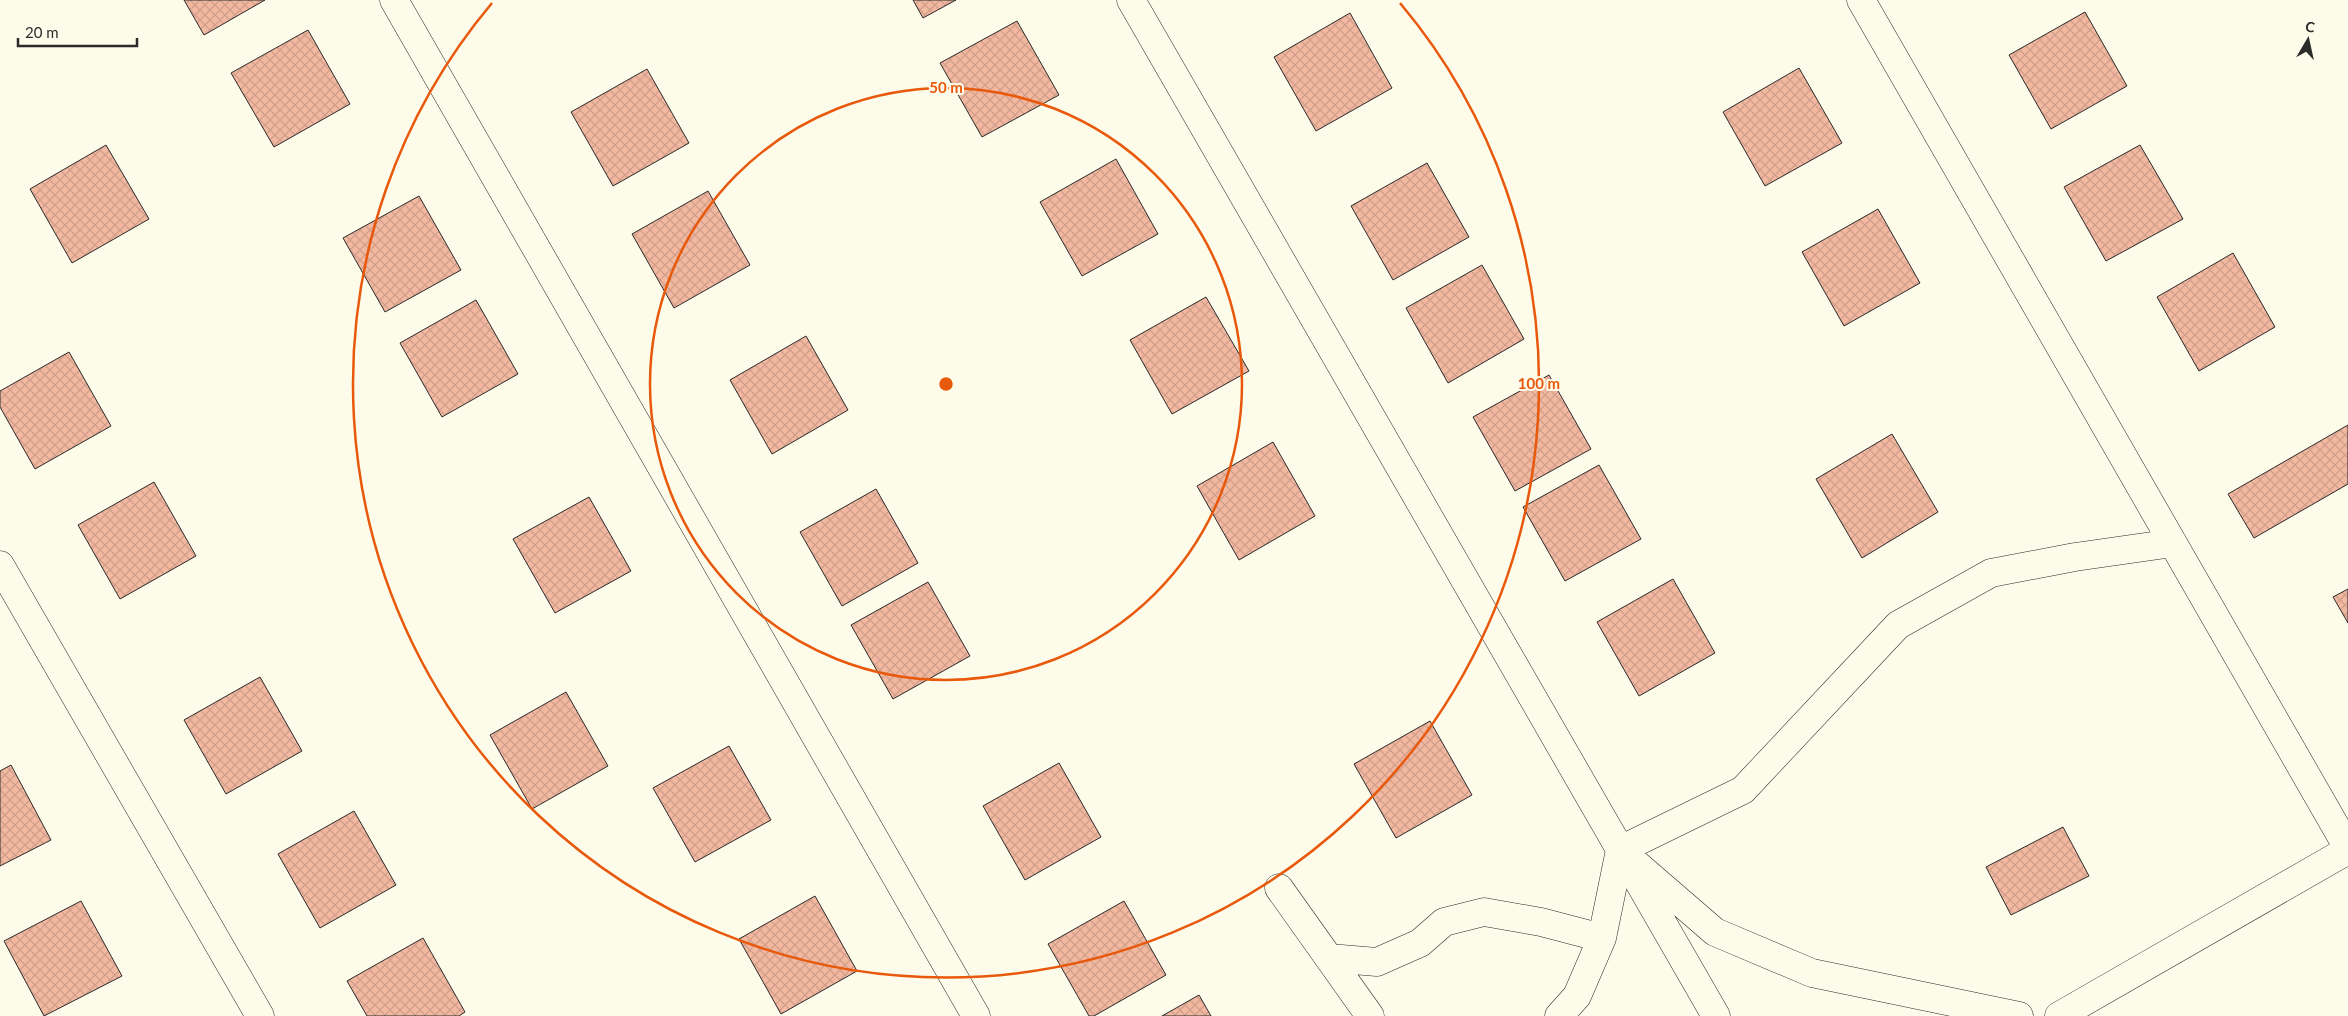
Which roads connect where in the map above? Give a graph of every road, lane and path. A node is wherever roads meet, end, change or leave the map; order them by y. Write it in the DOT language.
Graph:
graph roads {
  1 [pos="394,0"];
  2 [pos="1131,0"];
  3 [pos="1861,0"];
  4 [pos="2173,543"];
  5 [pos="0,566"];
  6 [pos="2348,849"];
  7 [pos="1620,850"];
  8 [pos="1279,888"];
  9 [pos="1602,938"];
  10 [pos="1329,958"];
  11 [pos="260,1016"];
  12 [pos="976,1016"];
  13 [pos="1370,1016"];
  14 [pos="1559,1016"];
  15 [pos="1716,1016"];
  16 [pos="2018,1016"];
  17 [pos="2059,1016"];
  1 -- 12 [label="street"];
  2 -- 7 [label="street"];
  3 -- 4 [label="street"];
  4 -- 6 [label="street"];
  4 -- 7 [label="street"];
  5 -- 11 [label="street"];
  6 -- 17 [label="street"];
  7 -- 9 [label="street"];
  7 -- 15 [label="street"];
  7 -- 16 [label="street"];
  8 -- 10 [label="street"];
  9 -- 10 [label="street"];
  9 -- 14 [label="street"];
  10 -- 13 [label="street"];
}
